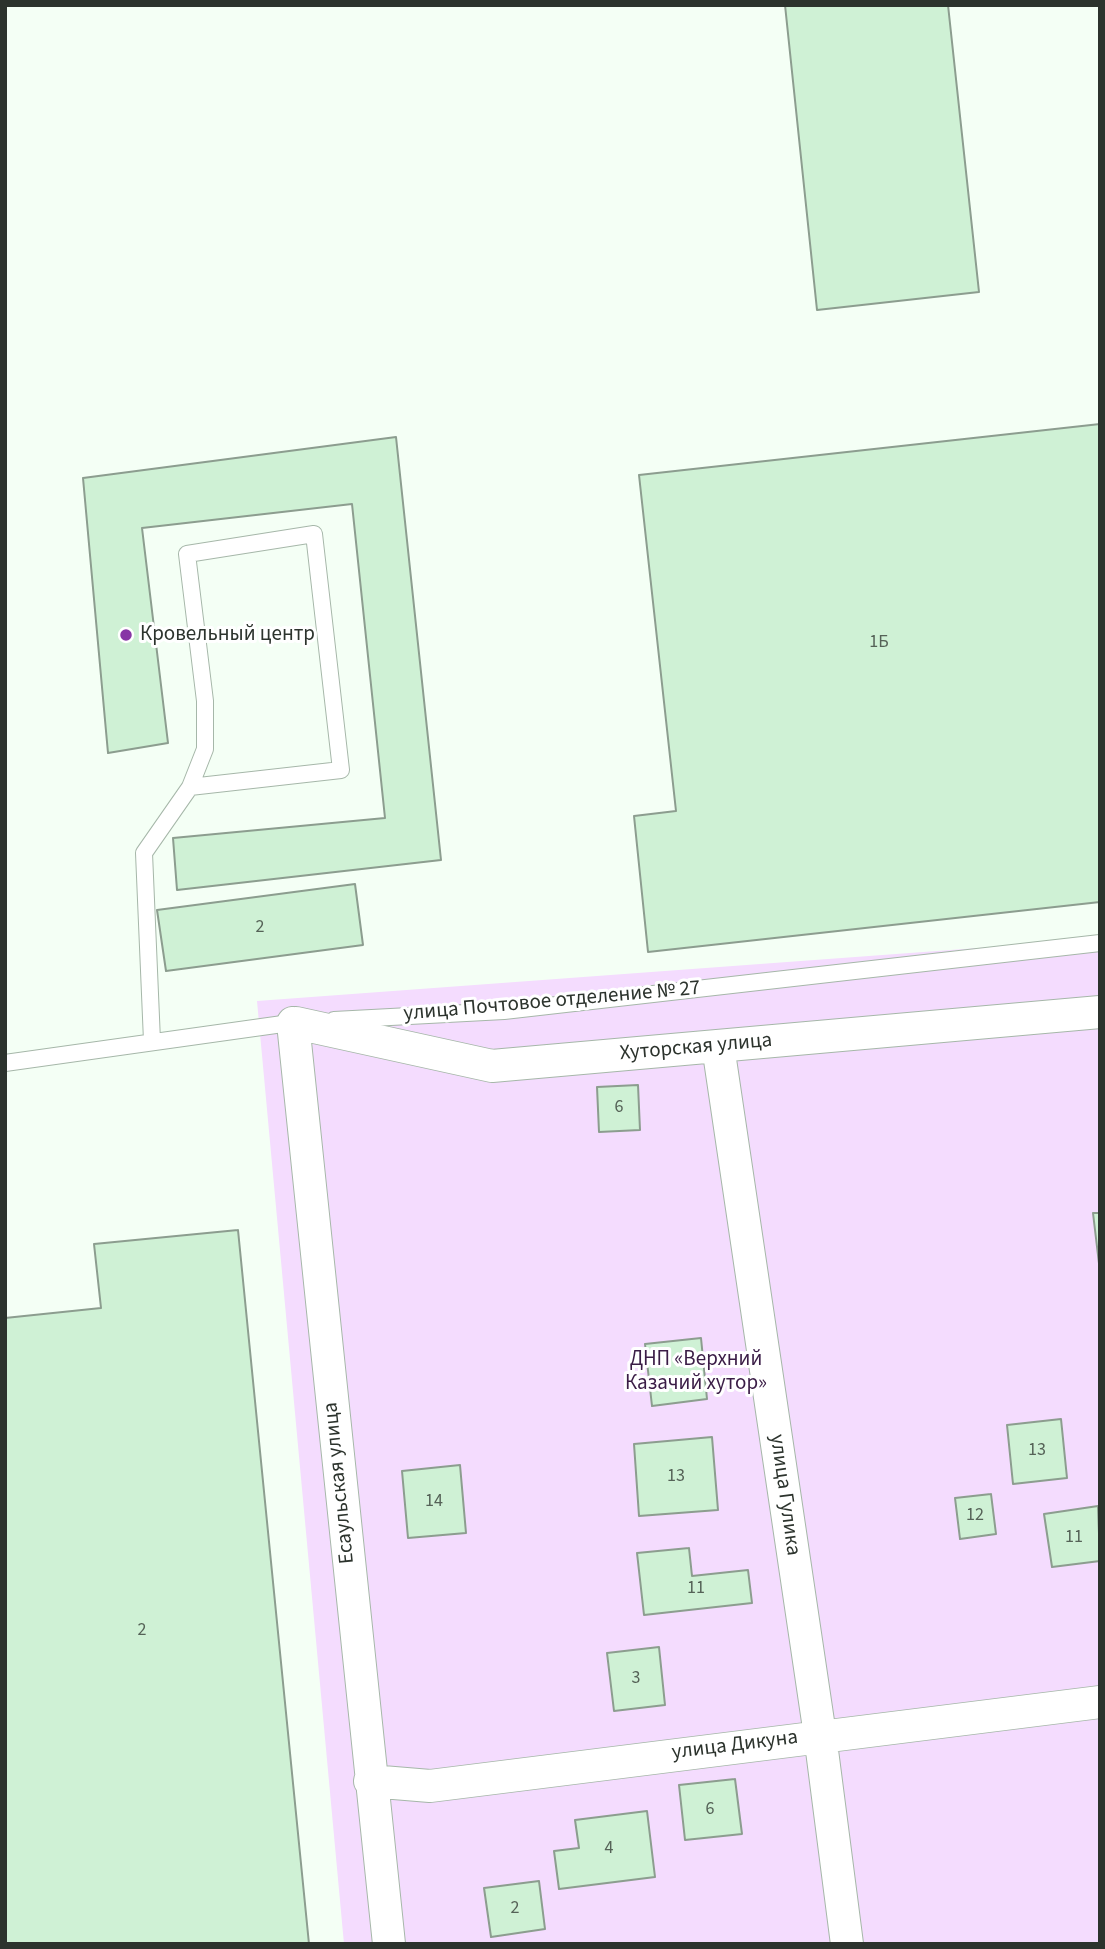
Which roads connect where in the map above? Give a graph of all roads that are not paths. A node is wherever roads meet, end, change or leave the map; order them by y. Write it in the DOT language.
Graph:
graph roads {
  1 [pos="190,787"];
  2 [pos="1100,943"];
  3 [pos="1100,1012"];
  4 [pos="294,1023"];
  5 [pos="152,1041"];
  6 [pos="718,1046"];
  7 [pos="5,1063"];
  8 [pos="1100,1702"];
  9 [pos="820,1735"];
  10 [pos="370,1781"];
  11 [pos="390,1944"];
  12 [pos="847,1944"];
  1 -- 1 [label="lane"];
  1 -- 5 [label="lane"];
  2 -- 4 [label="lane, улица Почтовое отделение № 27"];
  3 -- 6 [label="street, Хуторская улица"];
  4 -- 5 [label="lane, улица Почтовое отделение № 27"];
  4 -- 6 [label="street, Хуторская улица"];
  4 -- 10 [label="street, Есаульская улица"];
  5 -- 7 [label="lane, улица Почтовое отделение № 27"];
  6 -- 9 [label="street, улица Гулика"];
  8 -- 9 [label="street, улица Дикуна"];
  9 -- 10 [label="street, улица Дикуна"];
  9 -- 12 [label="street, улица Гулика"];
  10 -- 11 [label="street, Есаульская улица"];
}
